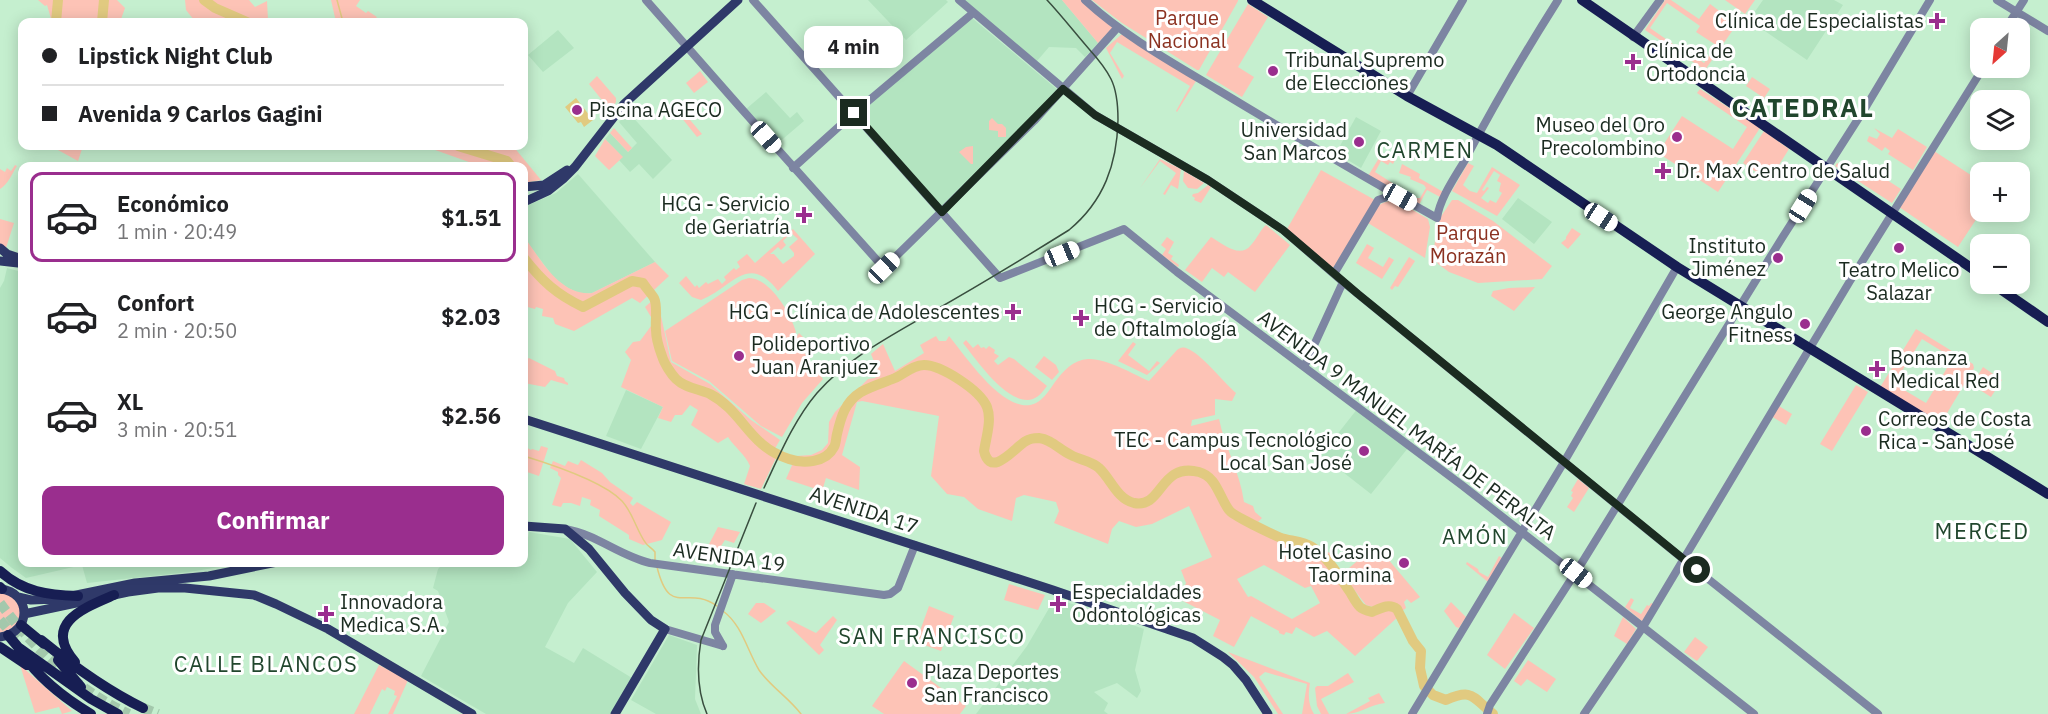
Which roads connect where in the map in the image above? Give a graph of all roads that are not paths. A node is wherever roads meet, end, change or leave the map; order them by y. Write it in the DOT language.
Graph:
graph roads {
  1 [pos="646,0"];
  2 [pos="738,0"];
  3 [pos="753,0"];
  4 [pos="959,0"];
  5 [pos="1085,0"];
  6 [pos="1252,0"];
  7 [pos="1464,0"];
  8 [pos="1558,0"];
  9 [pos="1582,0"];
  10 [pos="1660,0"];
  11 [pos="1930,0"];
  12 [pos="1997,0"];
  13 [pos="2024,0"];
  14 [pos="2017,11"];
  15 [pos="973,13"];
  16 [pos="2012,18"];
  17 [pos="1118,27"];
  18 [pos="2048,31"];
  19 [pos="1633,37"];
  20 [pos="687,46"];
  21 [pos="1977,78"];
  22 [pos="1063,89"];
  23 [pos="1407,96"];
  24 [pos="854,113"];
  25 [pos="1478,134"];
  26 [pos="794,168"];
  27 [pos="1827,168"];
  28 [pos="528,189"];
  29 [pos="535,192"];
  30 [pos="1400,197"];
  31 [pos="528,198"];
  32 [pos="942,212"];
  33 [pos="1892,212"];
  34 [pos="0,248"];
  35 [pos="18,260"];
  36 [pos="0,261"];
  37 [pos="18,262"];
  38 [pos="1677,267"];
  39 [pos="1970,267"];
  40 [pos="1334,274"];
  41 [pos="1344,282"];
  42 [pos="2007,294"];
  43 [pos="1741,306"];
  44 [pos="2048,322"];
  45 [pos="1809,348"];
  46 [pos="1304,367"];
  47 [pos="528,421"];
  48 [pos="1564,462"];
  49 [pos="2048,494"];
  50 [pos="1618,505"];
  51 [pos="528,526"];
  52 [pos="564,529"];
  53 [pos="1522,532"];
  54 [pos="915,545"];
  55 [pos="1683,559"];
  56 [pos="253,567"];
  57 [pos="0,571"];
  58 [pos="1576,573"];
  59 [pos="733,574"];
  60 [pos="1,588"];
  61 [pos="114,595"];
  62 [pos="78,596"];
  63 [pos="18,597"];
  64 [pos="23,620"];
  65 [pos="1643,627"];
  66 [pos="665,629"];
  67 [pos="4,636"];
  68 [pos="41,640"];
  69 [pos="0,647"];
  70 [pos="18,647"];
  71 [pos="35,672"];
  72 [pos="85,674"];
  73 [pos="91,699"];
  74 [pos="143,708"];
  75 [pos="91,714"];
  76 [pos="118,714"];
  77 [pos="472,714"];
  78 [pos="615,714"];
  79 [pos="1268,714"];
  80 [pos="1412,714"];
  81 [pos="1487,714"];
  82 [pos="1584,714"];
  83 [pos="1754,714"];
  84 [pos="1878,714"];
  1 -- 20 [label="street"];
  2 -- 20 [label="main road"];
  3 -- 24 [label="street"];
  4 -- 15 [label="street"];
  5 -- 17 [label="street"];
  6 -- 23 [label="highway"];
  7 -- 23 [label="street"];
  8 -- 25 [label="street"];
  9 -- 19 [label="highway"];
  10 -- 19 [label="street"];
  11 -- 27 [label="street"];
  12 -- 14 [label="street"];
  13 -- 14 [label="street"];
  14 -- 16 [label="street"];
  14 -- 18 [label="street"];
  15 -- 22 [label="street"];
  15 -- 24 [label="street"];
  17 -- 22 [label="street"];
  17 -- 30 [label="street"];
  19 -- 27 [label="highway"];
  20 -- 26 [label="street"];
  20 -- 29 [label="main road"];
  21 -- 33 [label="street"];
  22 -- 32 [label="street"];
  22 -- 40 [label="street"];
  23 -- 25 [label="highway"];
  24 -- 26 [label="street"];
  24 -- 32 [label="street"];
  25 -- 30 [label="street"];
  25 -- 38 [label="highway"];
  26 -- 32 [label="street"];
  27 -- 33 [label="highway"];
  27 -- 43 [label="street"];
  28 -- 29 [label="main road"];
  29 -- 31 [label="main road"];
  30 -- 40 [label="street"];
  32 -- 46 [label="street, AVENIDA 9 MANUEL MARÍA DE PERALTA"];
  33 -- 39 [label="highway"];
  33 -- 45 [label="street"];
  34 -- 35 [label="main road"];
  36 -- 37 [label="main road"];
  38 -- 43 [label="highway"];
  38 -- 48 [label="street"];
  40 -- 41 [label="street"];
  41 -- 46 [label="street"];
  41 -- 48 [label="street"];
  42 -- 44 [label="highway"];
  43 -- 45 [label="highway"];
  43 -- 50 [label="street"];
  45 -- 49 [label="highway"];
  45 -- 55 [label="street"];
  46 -- 53 [label="street, AVENIDA 9 MANUEL MARÍA DE PERALTA"];
  47 -- 54 [label="main road, AVENIDA 17"];
  48 -- 50 [label="street"];
  48 -- 53 [label="street"];
  50 -- 55 [label="street"];
  50 -- 58 [label="street"];
  51 -- 52 [label="main road"];
  52 -- 59 [label="street, AVENIDA 19"];
  52 -- 66 [label="main road"];
  53 -- 58 [label="street, AVENIDA 9 MANUEL MARÍA DE PERALTA"];
  53 -- 80 [label="street"];
  54 -- 59 [label="street, AVENIDA 19"];
  54 -- 79 [label="main road, AVENIDA 17"];
  55 -- 65 [label="street"];
  55 -- 84 [label="street"];
  56 -- 62 [label="main road"];
  57 -- 62 [label="highway"];
  58 -- 65 [label="street, AVENIDA 9 MANUEL MARÍA DE PERALTA"];
  58 -- 81 [label="street"];
  59 -- 66 [label="street"];
  60 -- 63 [label="main road"];
  61 -- 64 [label="main road"];
  61 -- 72 [label="highway"];
  61 -- 77 [label="main road"];
  62 -- 63 [label="main road"];
  63 -- 64 [label="main road"];
  64 -- 67 [label="main road"];
  64 -- 68 [label="highway"];
  65 -- 82 [label="street"];
  65 -- 83 [label="street, AVENIDA 9 MANUEL MARÍA DE PERALTA"];
  66 -- 78 [label="main road"];
  67 -- 70 [label="highway"];
  68 -- 72 [label="highway"];
  68 -- 73 [label="highway"];
  69 -- 71 [label="highway"];
  70 -- 71 [label="highway"];
  70 -- 73 [label="highway"];
  71 -- 75 [label="highway"];
  72 -- 74 [label="highway"];
  73 -- 76 [label="highway"];
}
